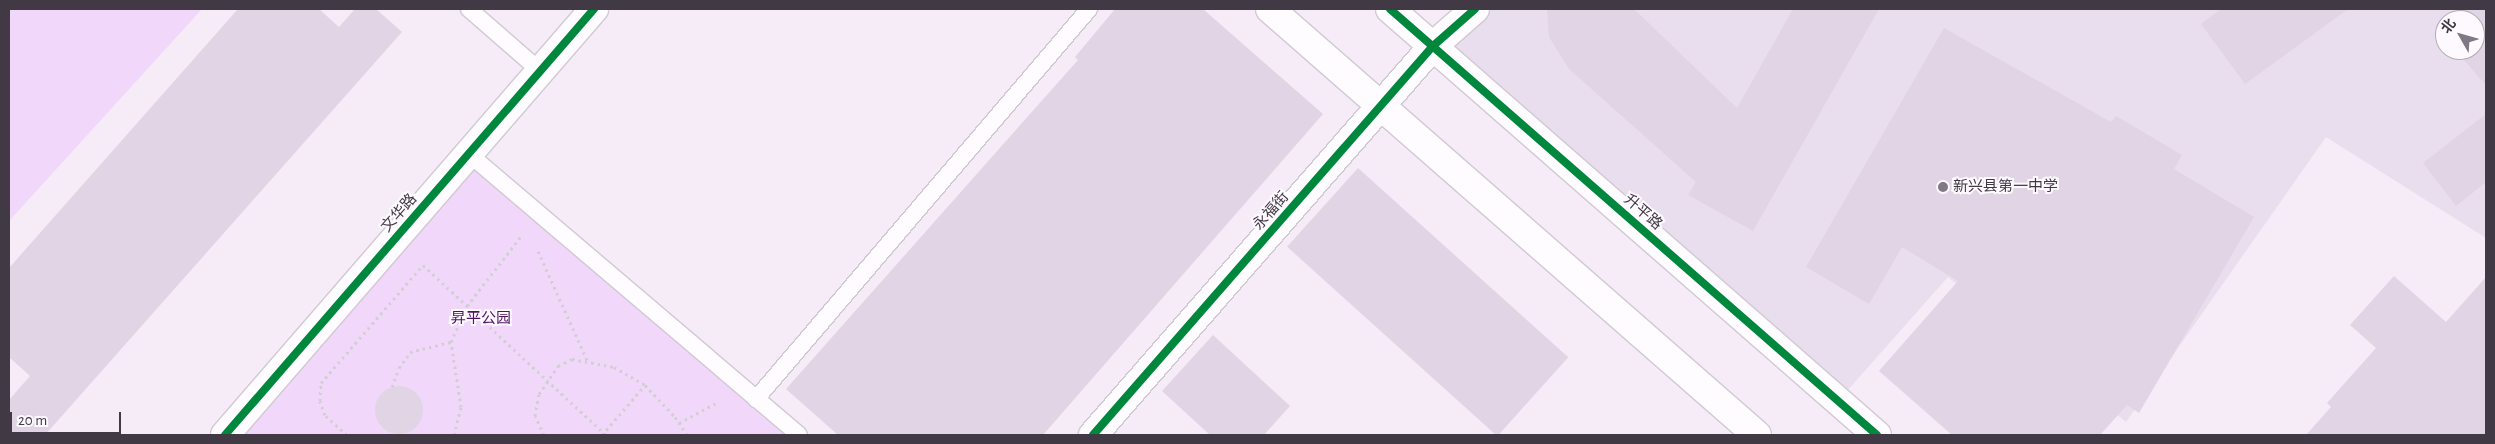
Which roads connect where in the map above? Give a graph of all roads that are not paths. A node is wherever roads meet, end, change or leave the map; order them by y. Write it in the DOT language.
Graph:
graph roads {
  1 [pos="469,9"];
  2 [pos="594,9"];
  3 [pos="1088,9"];
  4 [pos="1270,9"];
  5 [pos="1390,9"];
  6 [pos="1475,9"];
  7 [pos="1433,46"];
  8 [pos="540,71"];
  9 [pos="1381,106"];
  10 [pos="469,154"];
  11 [pos="756,399"];
  12 [pos="225,435"];
  13 [pos="799,435"];
  14 [pos="1093,435"];
  15 [pos="1757,435"];
  16 [pos="1878,435"];
  1 -- 8 [label="lane"];
  2 -- 8 [label="street, 文华路"];
  3 -- 11 [label="lane"];
  4 -- 9 [label="street"];
  5 -- 7 [label="street, 升平路"];
  6 -- 7 [label="street, 永福街"];
  7 -- 9 [label="street, 永福街"];
  7 -- 16 [label="street, 升平路"];
  8 -- 10 [label="street, 文华路"];
  9 -- 14 [label="street, 永福街"];
  9 -- 15 [label="street"];
  10 -- 11 [label="lane"];
  10 -- 12 [label="street, 文华路"];
  11 -- 13 [label="lane"];
}
